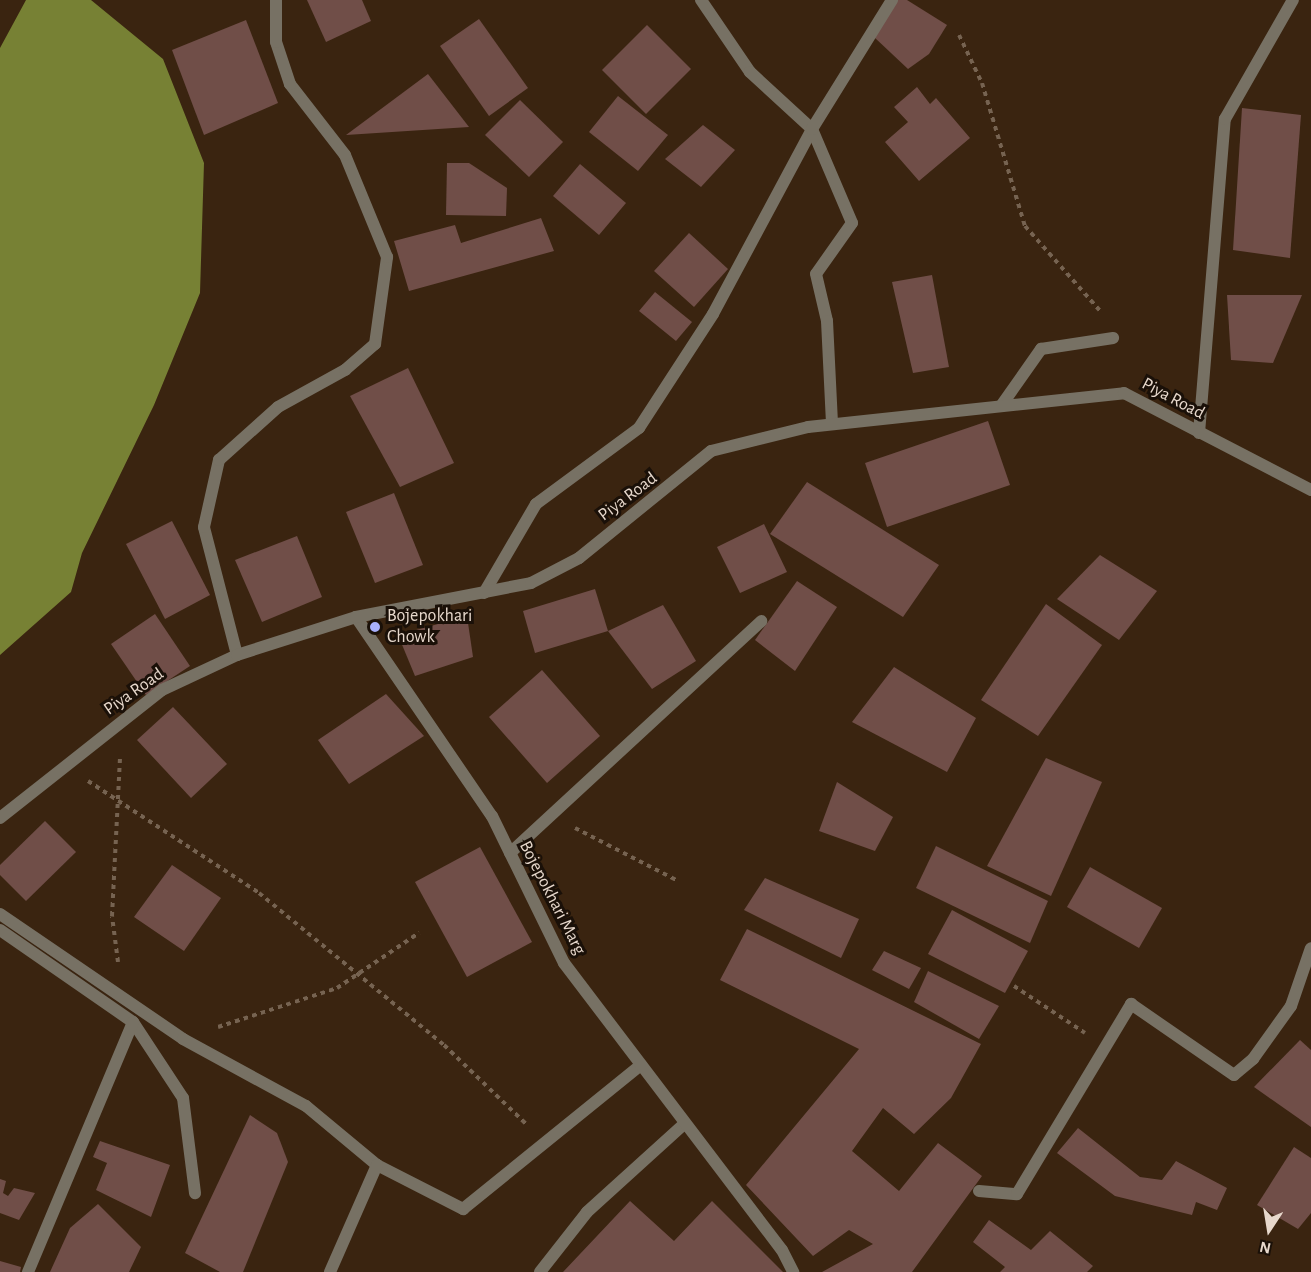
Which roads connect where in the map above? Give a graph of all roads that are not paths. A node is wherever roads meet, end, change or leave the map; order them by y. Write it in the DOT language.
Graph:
graph roads {
  1 [pos="276,0"];
  2 [pos="701,0"];
  3 [pos="892,0"];
  4 [pos="1293,0"];
  5 [pos="812,129"];
  6 [pos="1113,338"];
  7 [pos="1001,406"];
  8 [pos="831,424"];
  9 [pos="1199,433"];
  10 [pos="1311,490"];
  11 [pos="484,593"];
  12 [pos="356,617"];
  13 [pos="761,621"];
  14 [pos="237,655"];
  15 [pos="0,818"];
  16 [pos="510,853"];
  17 [pos="0,914"];
  18 [pos="0,930"];
  19 [pos="1311,948"];
  20 [pos="133,1022"];
  21 [pos="641,1065"];
  22 [pos="685,1123"];
  23 [pos="377,1165"];
  24 [pos="979,1191"];
  25 [pos="195,1193"];
  26 [pos="28,1272"];
  27 [pos="330,1272"];
  28 [pos="540,1272"];
  29 [pos="793,1272"];
  1 -- 14 [label="street"];
  2 -- 5 [label="street"];
  3 -- 5 [label="street"];
  4 -- 9 [label="street"];
  5 -- 8 [label="street"];
  5 -- 11 [label="street"];
  6 -- 7 [label="street"];
  7 -- 8 [label="street, Piya Road"];
  7 -- 9 [label="street, Piya Road"];
  8 -- 11 [label="street, Piya Road"];
  9 -- 10 [label="street, Piya Road"];
  11 -- 12 [label="street, Piya Road"];
  12 -- 14 [label="street, Piya Road"];
  12 -- 16 [label="street, Bojepokhari Marg"];
  13 -- 16 [label="street"];
  14 -- 15 [label="street, Piya Road"];
  16 -- 21 [label="street, Bojepokhari Marg"];
  17 -- 23 [label="street"];
  18 -- 20 [label="street"];
  19 -- 24 [label="street"];
  20 -- 25 [label="street"];
  20 -- 26 [label="street"];
  21 -- 22 [label="street, Bojepokhari Marg"];
  21 -- 23 [label="street"];
  22 -- 28 [label="street"];
  22 -- 29 [label="street, Bojepokhari Marg"];
  23 -- 27 [label="street"];
}
